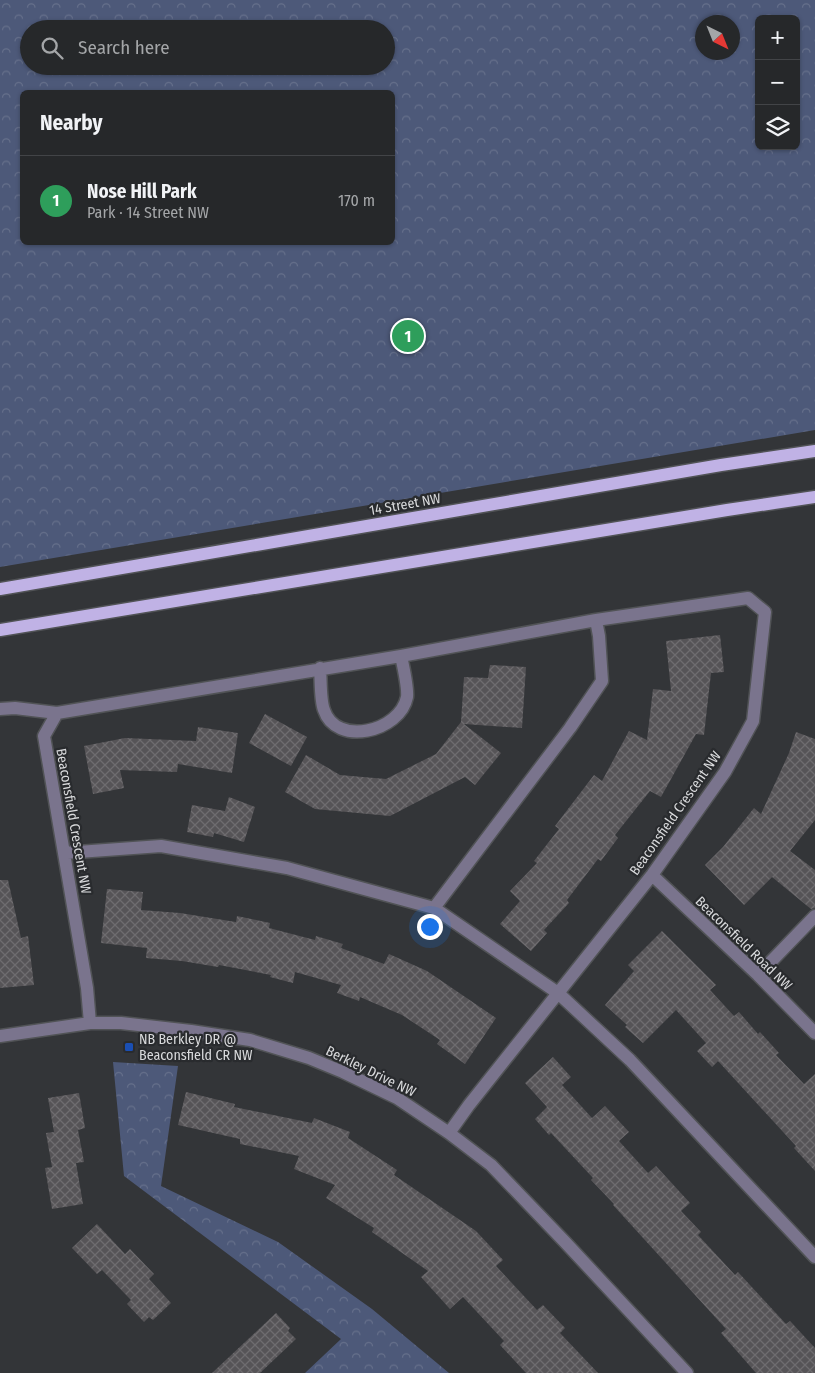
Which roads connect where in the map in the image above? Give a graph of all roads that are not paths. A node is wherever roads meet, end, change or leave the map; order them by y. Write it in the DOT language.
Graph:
graph roads {
  1 [pos="815,450"];
  2 [pos="815,497"];
  3 [pos="0,589"];
  4 [pos="596,620"];
  5 [pos="0,630"];
  6 [pos="401,656"];
  7 [pos="320,668"];
  8 [pos="0,709"];
  9 [pos="57,713"];
  10 [pos="64,854"];
  11 [pos="652,875"];
  12 [pos="434,908"];
  13 [pos="815,916"];
  14 [pos="758,976"];
  15 [pos="558,993"];
  16 [pos="90,1023"];
  17 [pos="815,1033"];
  18 [pos="0,1036"];
  19 [pos="449,1133"];
  20 [pos="815,1257"];
  21 [pos="687,1373"];
  1 -- 3 [label="main road, 14 Street NW"];
  2 -- 5 [label="main road"];
  4 -- 6 [label="street, Beaconsfield Crescent NW"];
  4 -- 11 [label="street, Beaconsfield Crescent NW"];
  4 -- 12 [label="street"];
  6 -- 7 [label="street, Beaconsfield Crescent NW"];
  6 -- 7 [label="street"];
  7 -- 9 [label="street, Beaconsfield Crescent NW"];
  8 -- 9 [label="street"];
  9 -- 10 [label="street, Beaconsfield Crescent NW"];
  10 -- 12 [label="street"];
  10 -- 16 [label="street, Beaconsfield Crescent NW"];
  11 -- 14 [label="street, Beaconsfield Road NW"];
  11 -- 15 [label="street, Beaconsfield Crescent NW"];
  12 -- 15 [label="street"];
  13 -- 14 [label="street"];
  14 -- 17 [label="street, Beaconsfield Road NW"];
  15 -- 19 [label="street, Beaconsfield Crescent NW"];
  15 -- 20 [label="street"];
  16 -- 18 [label="street, Berkley Drive NW"];
  16 -- 19 [label="street, Berkley Drive NW"];
  19 -- 21 [label="street, Berkley Drive NW"];
}
